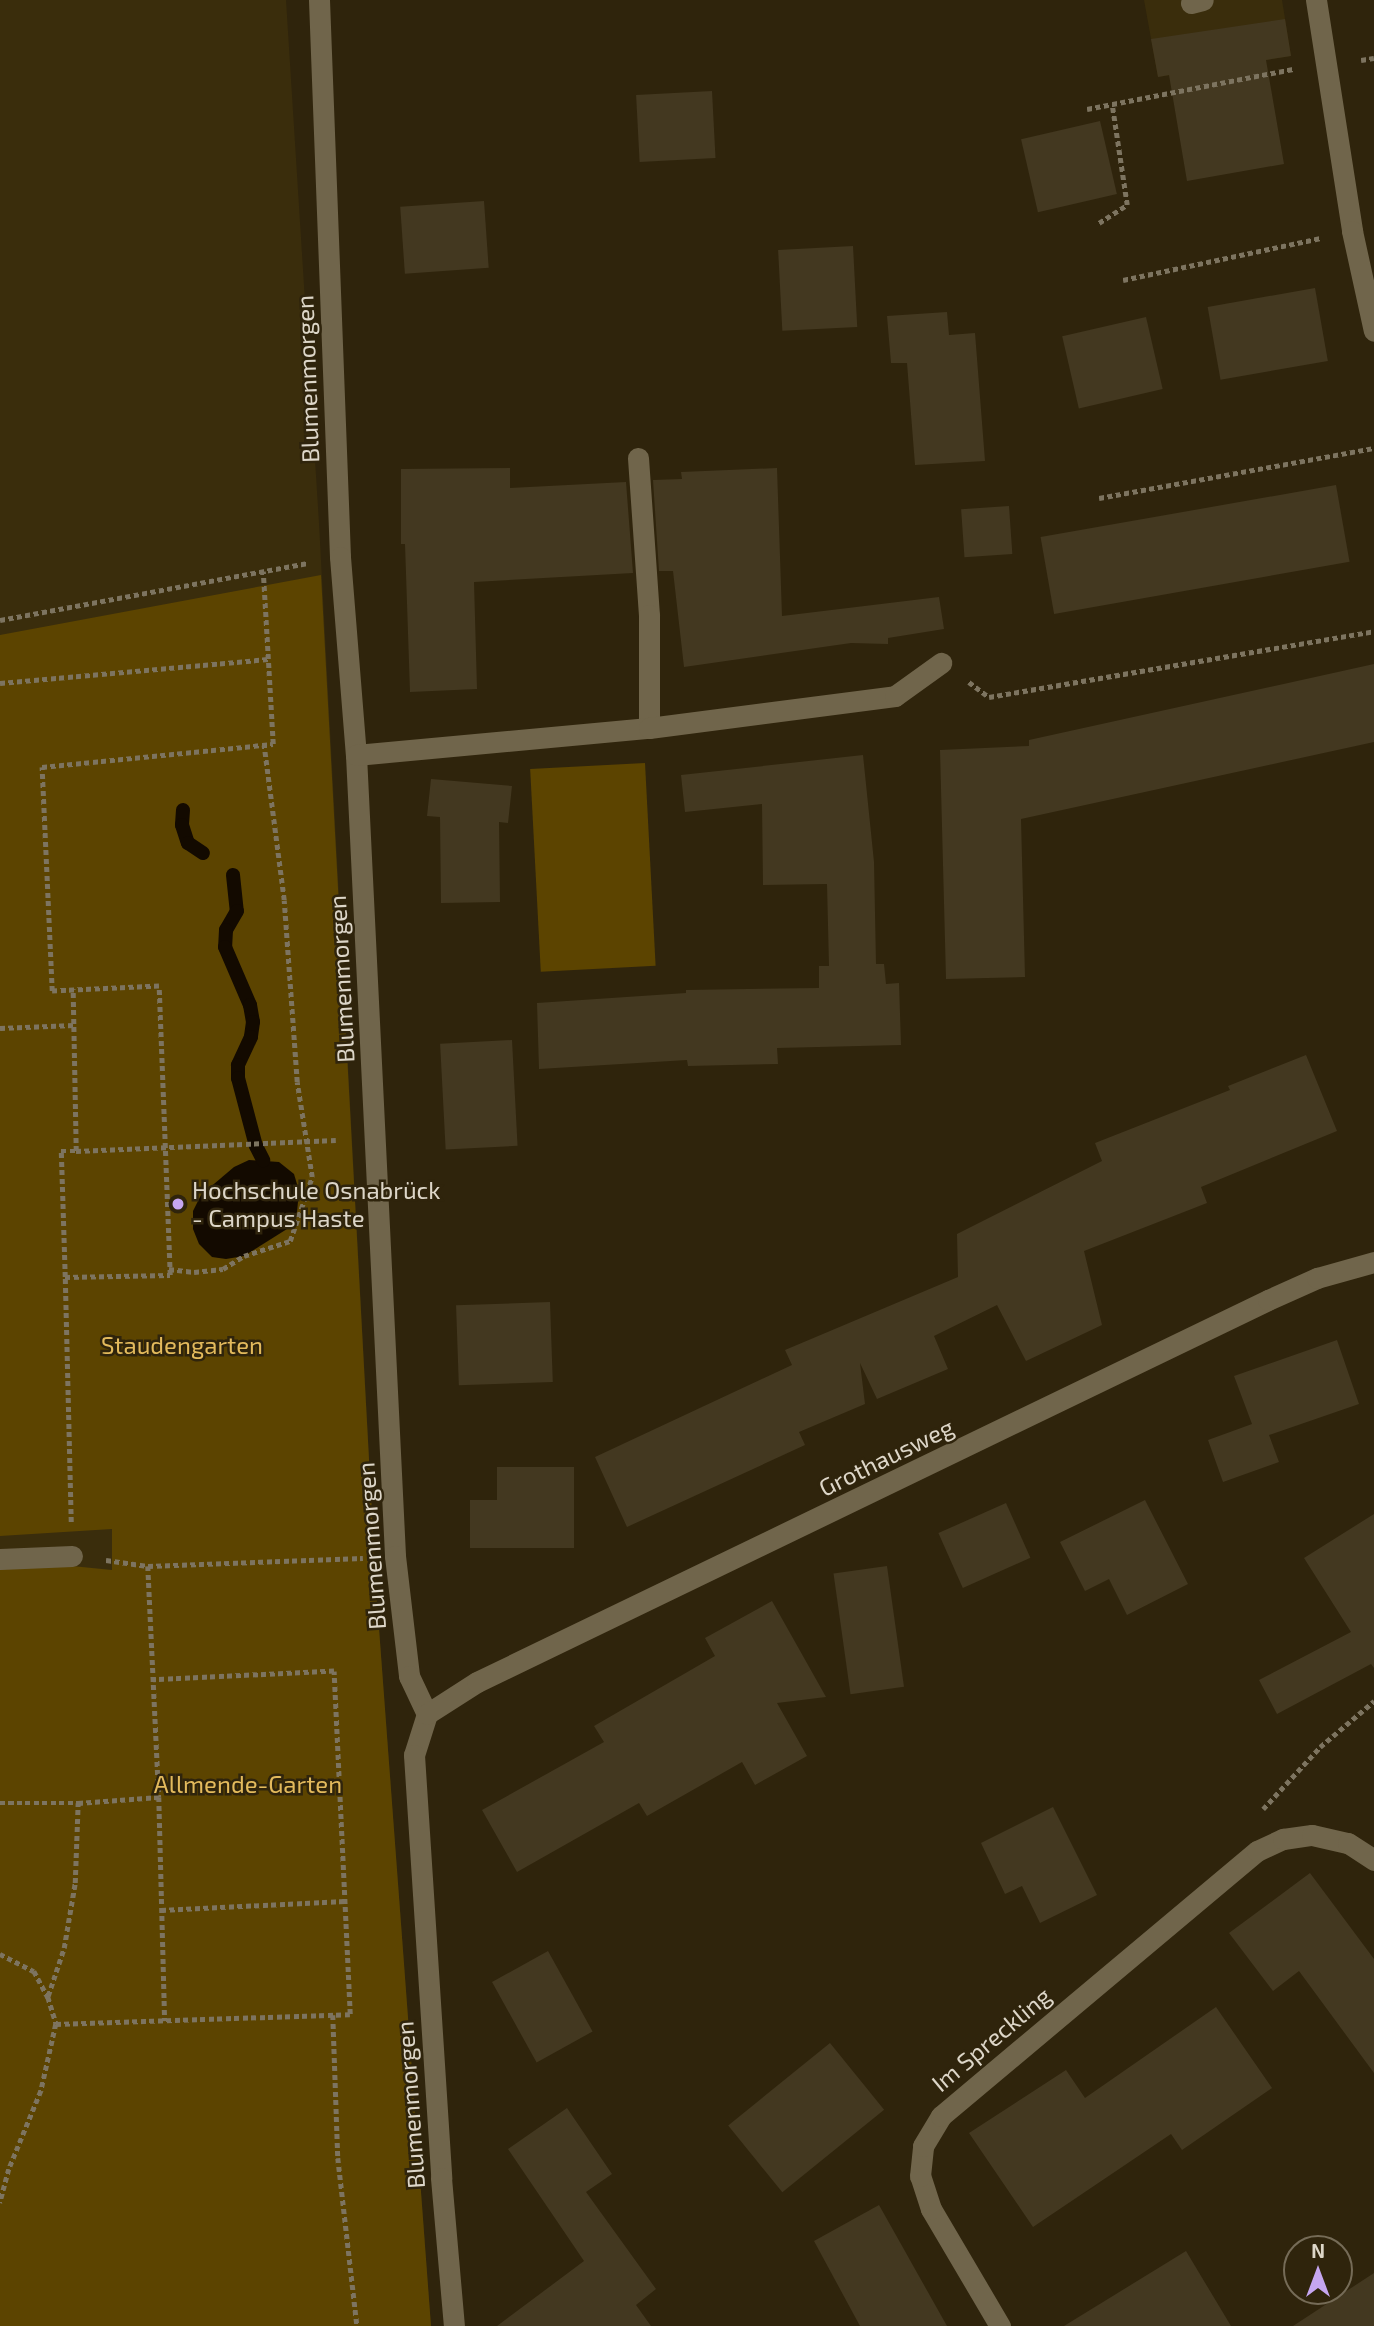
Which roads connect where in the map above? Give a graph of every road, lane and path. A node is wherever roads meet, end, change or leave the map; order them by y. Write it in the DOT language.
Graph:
graph roads {
  1 [pos="319,0"];
  2 [pos="1316,0"];
  3 [pos="1328,63"];
  4 [pos="1112,105"];
  5 [pos="1087,109"];
  6 [pos="1099,223"];
  7 [pos="1352,231"];
  8 [pos="1123,281"];
  9 [pos="1374,331"];
  10 [pos="1374,448"];
  11 [pos="638,458"];
  12 [pos="1099,498"];
  13 [pos="340,557"];
  14 [pos="263,571"];
  15 [pos="0,620"];
  16 [pos="1374,631"];
  17 [pos="268,659"];
  18 [pos="942,663"];
  19 [pos="0,682"];
  20 [pos="649,728"];
  21 [pos="264,745"];
  22 [pos="356,755"];
  23 [pos="73,989"];
  24 [pos="74,1025"];
  25 [pos="0,1028"];
  26 [pos="307,1140"];
  27 [pos="336,1140"];
  28 [pos="165,1147"];
  29 [pos="76,1150"];
  30 [pos="1374,1262"];
  31 [pos="169,1269"];
  32 [pos="65,1277"];
  33 [pos="72,1556"];
  34 [pos="395,1556"];
  35 [pos="0,1559"];
  36 [pos="148,1566"];
  37 [pos="153,1680"];
  38 [pos="1374,1701"];
  39 [pos="428,1714"];
  40 [pos="159,1797"];
  41 [pos="0,1803"];
  42 [pos="79,1803"];
  43 [pos="1257,1851"];
  44 [pos="1374,1860"];
  45 [pos="345,1901"];
  46 [pos="161,1910"];
  47 [pos="0,1954"];
  48 [pos="48,1997"];
  49 [pos="333,2015"];
  50 [pos="164,2021"];
  51 [pos="56,2024"];
  52 [pos="0,2203"];
  53 [pos="357,2326"];
  54 [pos="454,2326"];
  55 [pos="1000,2326"];
  1 -- 13 [label="street, Blumenmorgen"];
  2 -- 3 [label="street"];
  3 -- 4 [label="path"];
  3 -- 7 [label="street"];
  4 -- 5 [label="path"];
  4 -- 6 [label="path"];
  7 -- 8 [label="path"];
  7 -- 9 [label="street"];
  10 -- 12 [label="path"];
  11 -- 20 [label="street"];
  13 -- 14 [label="path"];
  13 -- 22 [label="street, Blumenmorgen"];
  14 -- 15 [label="path"];
  14 -- 17 [label="path"];
  16 -- 18 [label="path"];
  17 -- 19 [label="path"];
  17 -- 21 [label="path"];
  18 -- 20 [label="street"];
  20 -- 22 [label="street"];
  21 -- 23 [label="path"];
  21 -- 26 [label="path"];
  22 -- 34 [label="street, Blumenmorgen"];
  23 -- 24 [label="path"];
  23 -- 28 [label="path"];
  24 -- 25 [label="path"];
  24 -- 29 [label="path"];
  26 -- 27 [label="path"];
  26 -- 28 [label="path"];
  26 -- 31 [label="path"];
  28 -- 29 [label="path"];
  28 -- 31 [label="path"];
  29 -- 32 [label="path"];
  30 -- 39 [label="street, Grothausweg"];
  31 -- 32 [label="path"];
  32 -- 33 [label="path"];
  33 -- 35 [label="street"];
  33 -- 36 [label="path"];
  34 -- 36 [label="path"];
  34 -- 39 [label="street, Blumenmorgen"];
  36 -- 37 [label="path"];
  37 -- 40 [label="path"];
  37 -- 45 [label="path"];
  38 -- 43 [label="path"];
  39 -- 54 [label="street, Blumenmorgen"];
  40 -- 42 [label="path"];
  40 -- 46 [label="path"];
  41 -- 42 [label="path"];
  42 -- 48 [label="path"];
  43 -- 44 [label="street, Im Spreckling"];
  43 -- 55 [label="street, Im Spreckling"];
  45 -- 46 [label="path"];
  45 -- 49 [label="path"];
  46 -- 50 [label="path"];
  47 -- 48 [label="path"];
  48 -- 51 [label="path"];
  49 -- 50 [label="path"];
  49 -- 53 [label="path"];
  50 -- 51 [label="path"];
  51 -- 52 [label="path"];
}
